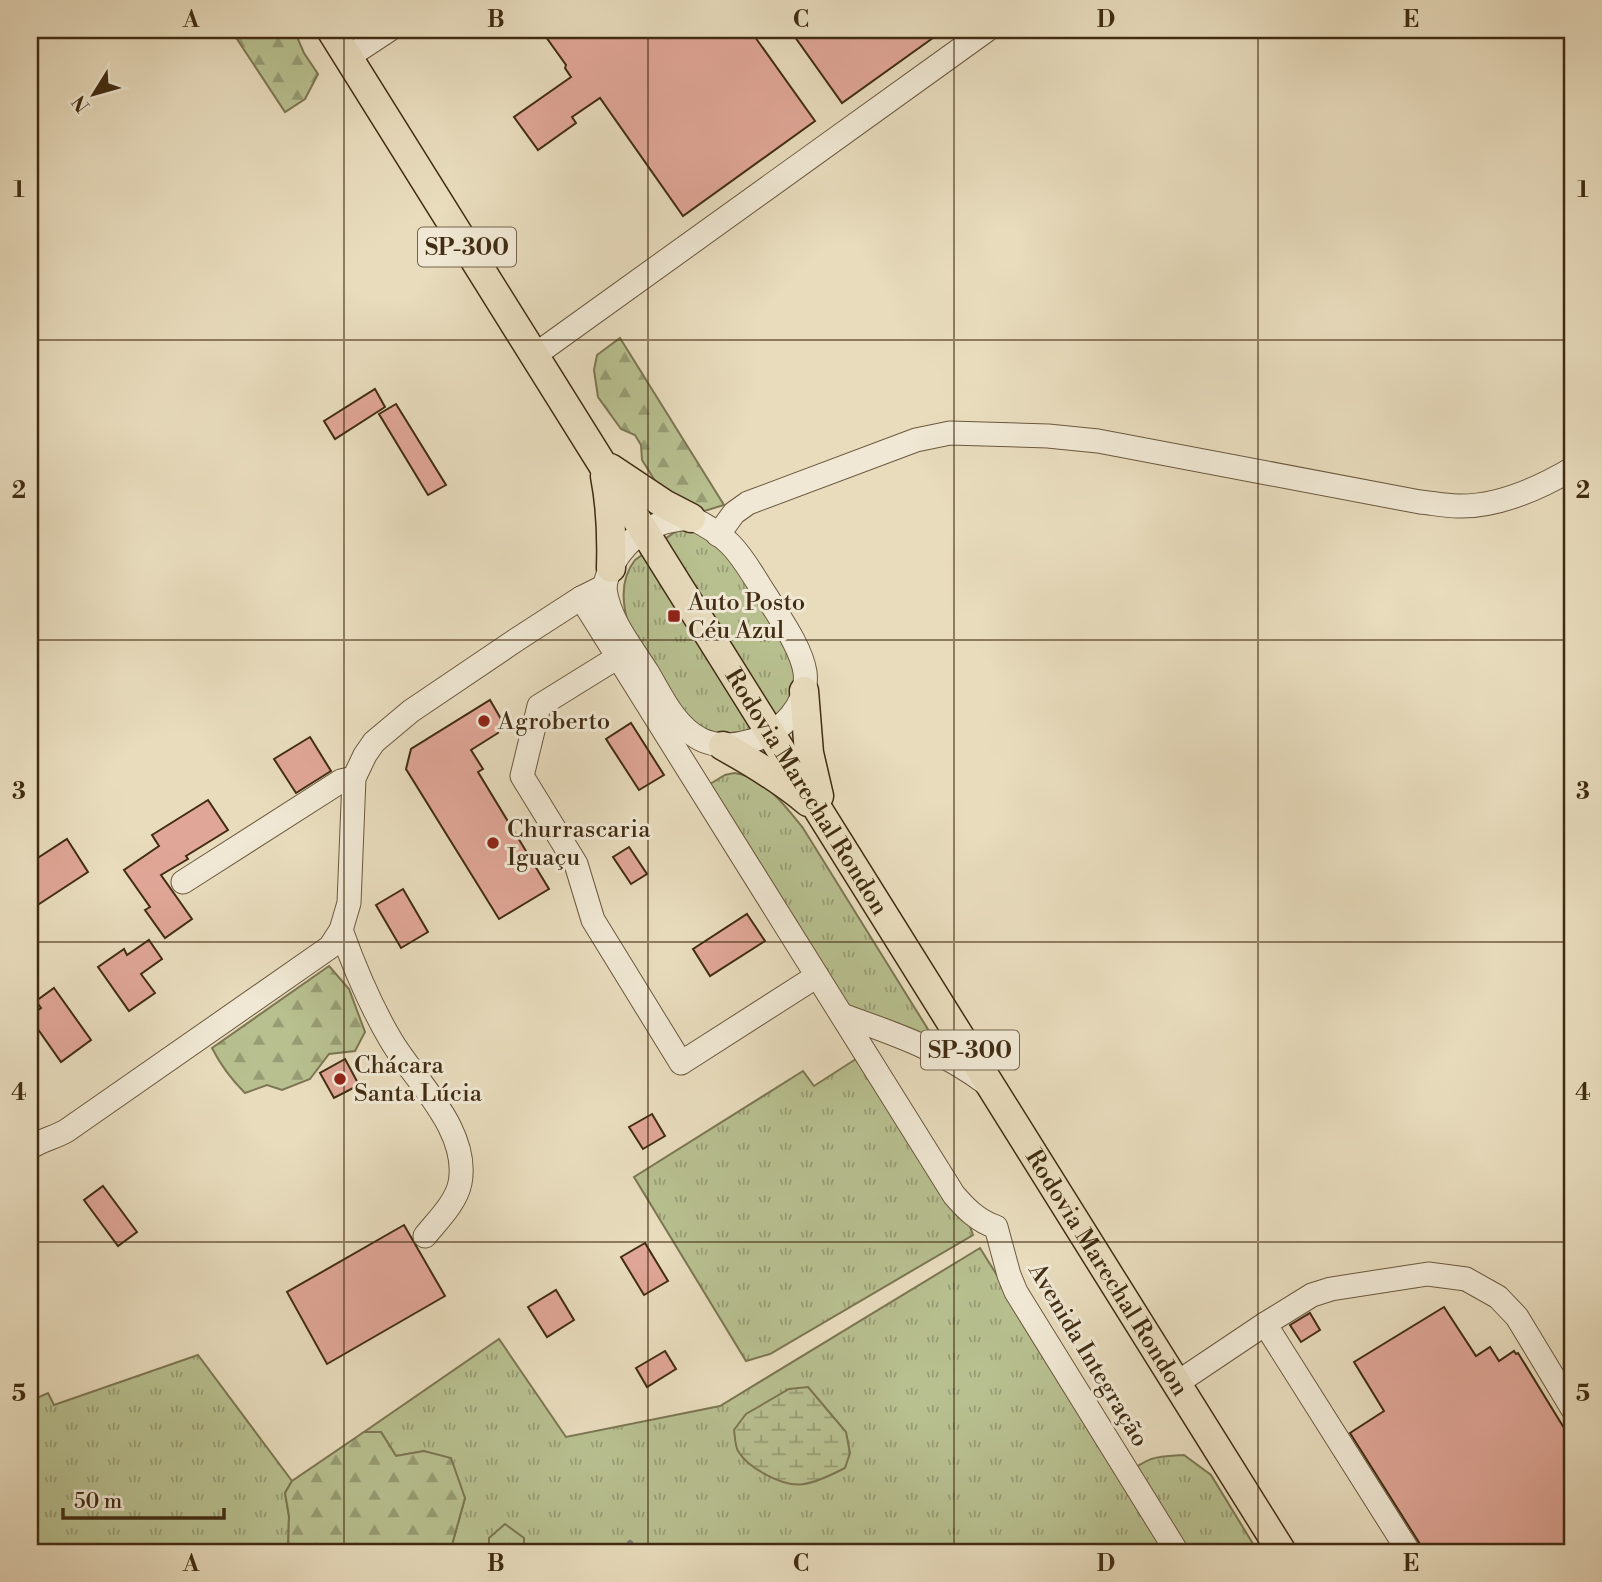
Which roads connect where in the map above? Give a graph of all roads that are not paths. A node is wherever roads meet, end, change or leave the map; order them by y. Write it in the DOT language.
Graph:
graph roads {
  1 [pos="331,30"];
  2 [pos="389,30"];
  3 [pos="987,30"];
  4 [pos="348,57"];
  5 [pos="535,355"];
  6 [pos="603,463"];
  7 [pos="1572,469"];
  8 [pos="691,519"];
  9 [pos="644,531"];
  10 [pos="718,535"];
  11 [pos="608,577"];
  12 [pos="582,598"];
  13 [pos="618,657"];
  14 [pos="804,691"];
  15 [pos="772,733"];
  16 [pos="720,745"];
  17 [pos="690,772"];
  18 [pos="354,778"];
  19 [pos="823,816"];
  20 [pos="183,882"];
  21 [pos="341,930"];
  22 [pos="817,975"];
  23 [pos="842,1015"];
  24 [pos="993,1088"];
  25 [pos="32,1144"];
  26 [pos="425,1237"];
  27 [pos="1265,1325"];
  28 [pos="1177,1384"];
  29 [pos="1572,1408"];
  30 [pos="1177,1552"];
  31 [pos="1282,1552"];
  32 [pos="1409,1552"];
  1 -- 4 [label="main road, Rodovia Marechal Rondon / SP-300"];
  2 -- 4 [label="street"];
  3 -- 5 [label="street"];
  4 -- 5 [label="main road, Rodovia Marechal Rondon / SP-300"];
  5 -- 6 [label="main road, Rodovia Marechal Rondon / SP-300"];
  6 -- 8 [label="main road"];
  6 -- 9 [label="main road, Rodovia Marechal Rondon / SP-300"];
  6 -- 11 [label="main road"];
  7 -- 10 [label="street"];
  8 -- 9 [label="street"];
  8 -- 10 [label="street"];
  9 -- 11 [label="street"];
  9 -- 15 [label="main road, Rodovia Marechal Rondon / SP-300"];
  10 -- 14 [label="street"];
  11 -- 12 [label="street"];
  11 -- 16 [label="street"];
  12 -- 13 [label="street, Avenida Integração"];
  12 -- 18 [label="street"];
  13 -- 17 [label="street, Avenida Integração"];
  13 -- 22 [label="street"];
  14 -- 15 [label="street"];
  14 -- 19 [label="main road"];
  15 -- 16 [label="street"];
  15 -- 19 [label="main road, Rodovia Marechal Rondon / SP-300"];
  16 -- 17 [label="street"];
  16 -- 19 [label="main road"];
  17 -- 22 [label="street, Avenida Integração"];
  18 -- 20 [label="street"];
  18 -- 21 [label="street"];
  19 -- 24 [label="main road, Rodovia Marechal Rondon / SP-300"];
  21 -- 25 [label="street"];
  21 -- 26 [label="street"];
  22 -- 23 [label="street, Avenida Integração"];
  23 -- 24 [label="street"];
  23 -- 30 [label="street, Avenida Integração"];
  24 -- 28 [label="main road, Rodovia Marechal Rondon / SP-300"];
  27 -- 28 [label="street"];
  27 -- 29 [label="street"];
  27 -- 32 [label="street"];
  28 -- 31 [label="main road, Rodovia Marechal Rondon / SP-300"];
}
